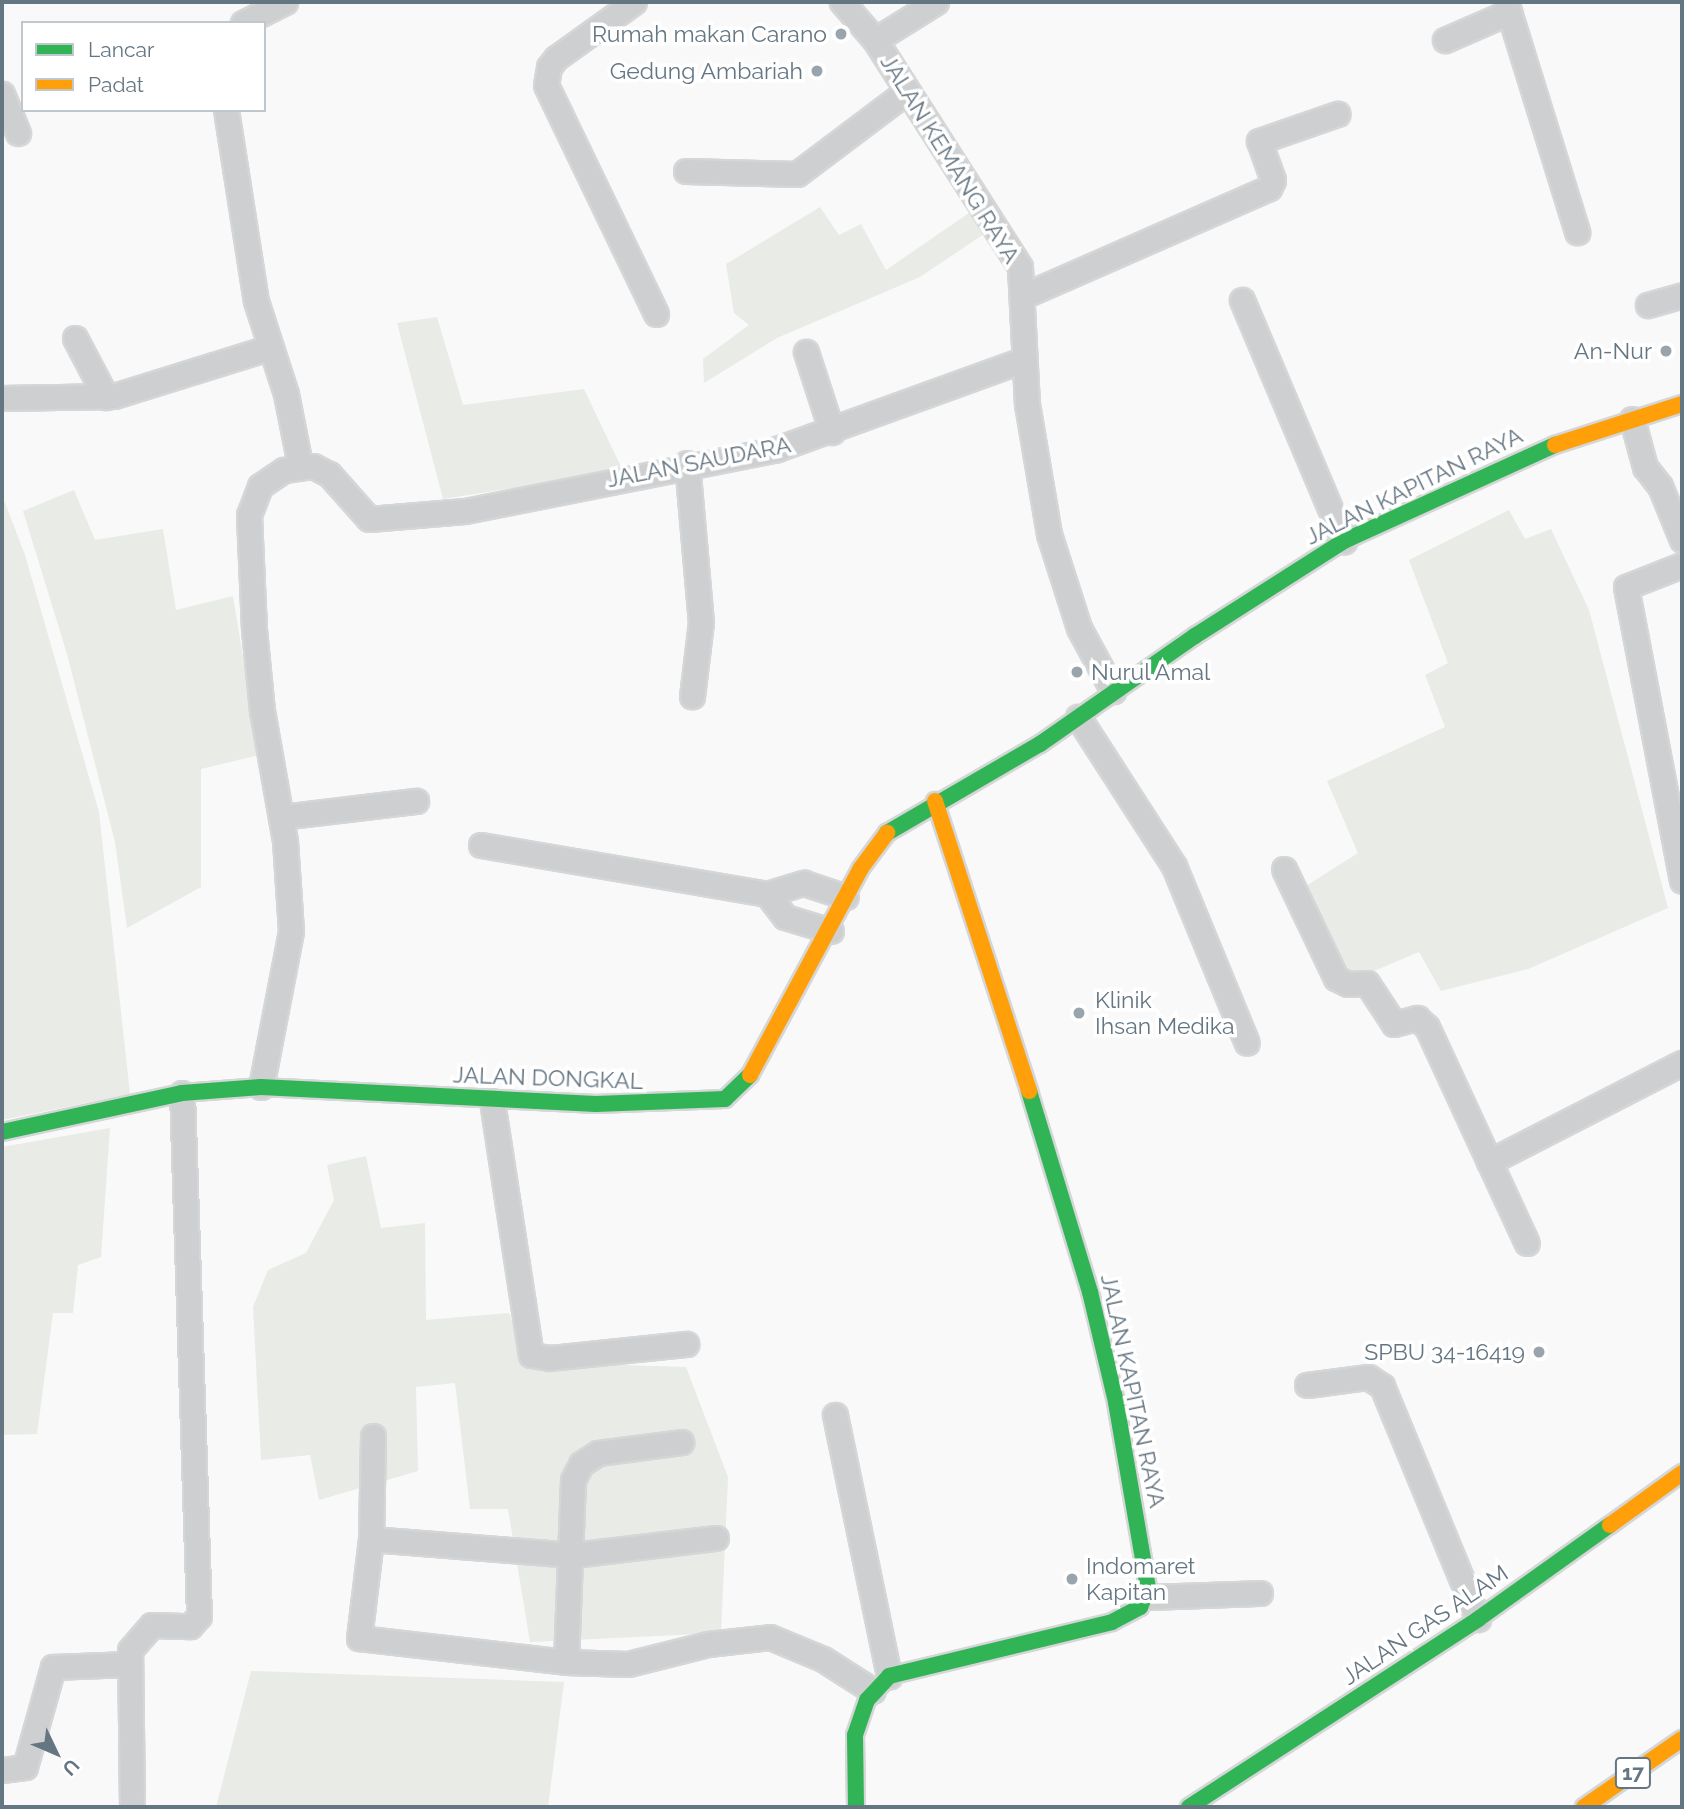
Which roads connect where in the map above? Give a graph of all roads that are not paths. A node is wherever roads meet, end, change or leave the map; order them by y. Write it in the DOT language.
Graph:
graph roads {
  1 [pos="285,2"];
  2 [pos="634,2"];
  3 [pos="842,2"];
  4 [pos="936,2"];
  5 [pos="1508,7"];
  6 [pos="247,21"];
  7 [pos="875,40"];
  8 [pos="1445,40"];
  9 [pos="907,91"];
  10 [pos="2,94"];
  11 [pos="226,112"];
  12 [pos="1337,114"];
  13 [pos="18,133"];
  14 [pos="687,171"];
  15 [pos="1577,232"];
  16 [pos="1682,295"];
  17 [pos="1023,296"];
  18 [pos="1242,300"];
  19 [pos="1648,305"];
  20 [pos="656,314"];
  21 [pos="75,338"];
  22 [pos="271,346"];
  23 [pos="806,352"];
  24 [pos="1023,360"];
  25 [pos="106,397"];
  26 [pos="2,398"];
  27 [pos="1682,404"];
  28 [pos="1632,419"];
  29 [pos="832,432"];
  30 [pos="687,463"];
  31 [pos="300,466"];
  32 [pos="1682,540"];
  33 [pos="1344,541"];
  34 [pos="1682,565"];
  35 [pos="1113,691"];
  36 [pos="692,696"];
  37 [pos="1078,717"];
  38 [pos="416,801"];
  39 [pos="935,801"];
  40 [pos="281,817"];
  41 [pos="481,845"];
  42 [pos="1284,869"];
  43 [pos="1682,881"];
  44 [pos="767,894"];
  45 [pos="846,897"];
  46 [pos="831,931"];
  47 [pos="1247,1043"];
  48 [pos="1682,1063"];
  49 [pos="261,1087"];
  50 [pos="182,1093"];
  51 [pos="492,1101"];
  52 [pos="2,1132"];
  53 [pos="1489,1162"];
  54 [pos="1527,1242"];
  55 [pos="686,1344"];
  56 [pos="1307,1385"];
  57 [pos="835,1415"];
  58 [pos="373,1436"];
  59 [pos="681,1442"];
  60 [pos="1682,1473"];
  61 [pos="716,1538"];
  62 [pos="371,1539"];
  63 [pos="572,1555"];
  64 [pos="1259,1593"];
  65 [pos="1146,1597"];
  66 [pos="1478,1619"];
  67 [pos="566,1662"];
  68 [pos="129,1664"];
  69 [pos="881,1684"];
  70 [pos="1682,1739"];
  71 [pos="2,1770"];
  72 [pos="132,1807"];
  73 [pos="856,1807"];
  74 [pos="1189,1807"];
  75 [pos="1584,1807"];
  1 -- 6 [label="street"];
  2 -- 20 [label="street"];
  3 -- 7 [label="street, JALAN KEMANG RAYA"];
  4 -- 7 [label="street"];
  5 -- 8 [label="street"];
  5 -- 15 [label="street"];
  7 -- 9 [label="street, JALAN KEMANG RAYA"];
  9 -- 14 [label="street"];
  9 -- 17 [label="street, JALAN KEMANG RAYA"];
  10 -- 13 [label="street"];
  11 -- 22 [label="street"];
  12 -- 17 [label="street"];
  16 -- 19 [label="street"];
  17 -- 24 [label="street, JALAN KEMANG RAYA"];
  18 -- 33 [label="street"];
  21 -- 25 [label="street"];
  22 -- 25 [label="street"];
  22 -- 31 [label="street"];
  23 -- 29 [label="street"];
  24 -- 29 [label="street, JALAN SAUDARA"];
  24 -- 35 [label="street, JALAN KEMANG RAYA"];
  25 -- 26 [label="street"];
  27 -- 28 [label="main road, JALAN KAPITAN RAYA"];
  28 -- 32 [label="street"];
  28 -- 33 [label="main road, JALAN KAPITAN RAYA"];
  29 -- 30 [label="street, JALAN SAUDARA"];
  30 -- 31 [label="street, JALAN SAUDARA"];
  30 -- 36 [label="street"];
  31 -- 40 [label="street"];
  33 -- 35 [label="main road, JALAN KAPITAN RAYA"];
  34 -- 43 [label="street"];
  35 -- 37 [label="main road, JALAN KAPITAN RAYA"];
  37 -- 39 [label="main road, JALAN DONGKAL"];
  37 -- 47 [label="street"];
  38 -- 40 [label="street"];
  39 -- 45 [label="main road, JALAN DONGKAL"];
  39 -- 65 [label="main road, JALAN KAPITAN RAYA"];
  40 -- 49 [label="street"];
  41 -- 44 [label="street"];
  42 -- 53 [label="street"];
  44 -- 45 [label="street"];
  44 -- 46 [label="street"];
  45 -- 46 [label="main road, JALAN DONGKAL"];
  46 -- 51 [label="main road, JALAN DONGKAL"];
  48 -- 53 [label="street"];
  49 -- 50 [label="main road, JALAN DONGKAL"];
  49 -- 51 [label="main road, JALAN DONGKAL"];
  50 -- 52 [label="main road, JALAN DONGKAL"];
  50 -- 68 [label="street"];
  51 -- 55 [label="street"];
  53 -- 54 [label="street"];
  56 -- 66 [label="street"];
  57 -- 69 [label="street"];
  58 -- 62 [label="street"];
  59 -- 63 [label="street"];
  60 -- 66 [label="main road, JALAN GAS ALAM"];
  61 -- 63 [label="street"];
  62 -- 63 [label="street"];
  62 -- 67 [label="street"];
  63 -- 67 [label="street"];
  64 -- 65 [label="street"];
  65 -- 69 [label="main road"];
  66 -- 74 [label="main road, JALAN GAS ALAM"];
  67 -- 69 [label="street"];
  68 -- 71 [label="street"];
  68 -- 72 [label="street"];
  69 -- 73 [label="main road"];
  70 -- 75 [label="main road, 17"];
}
